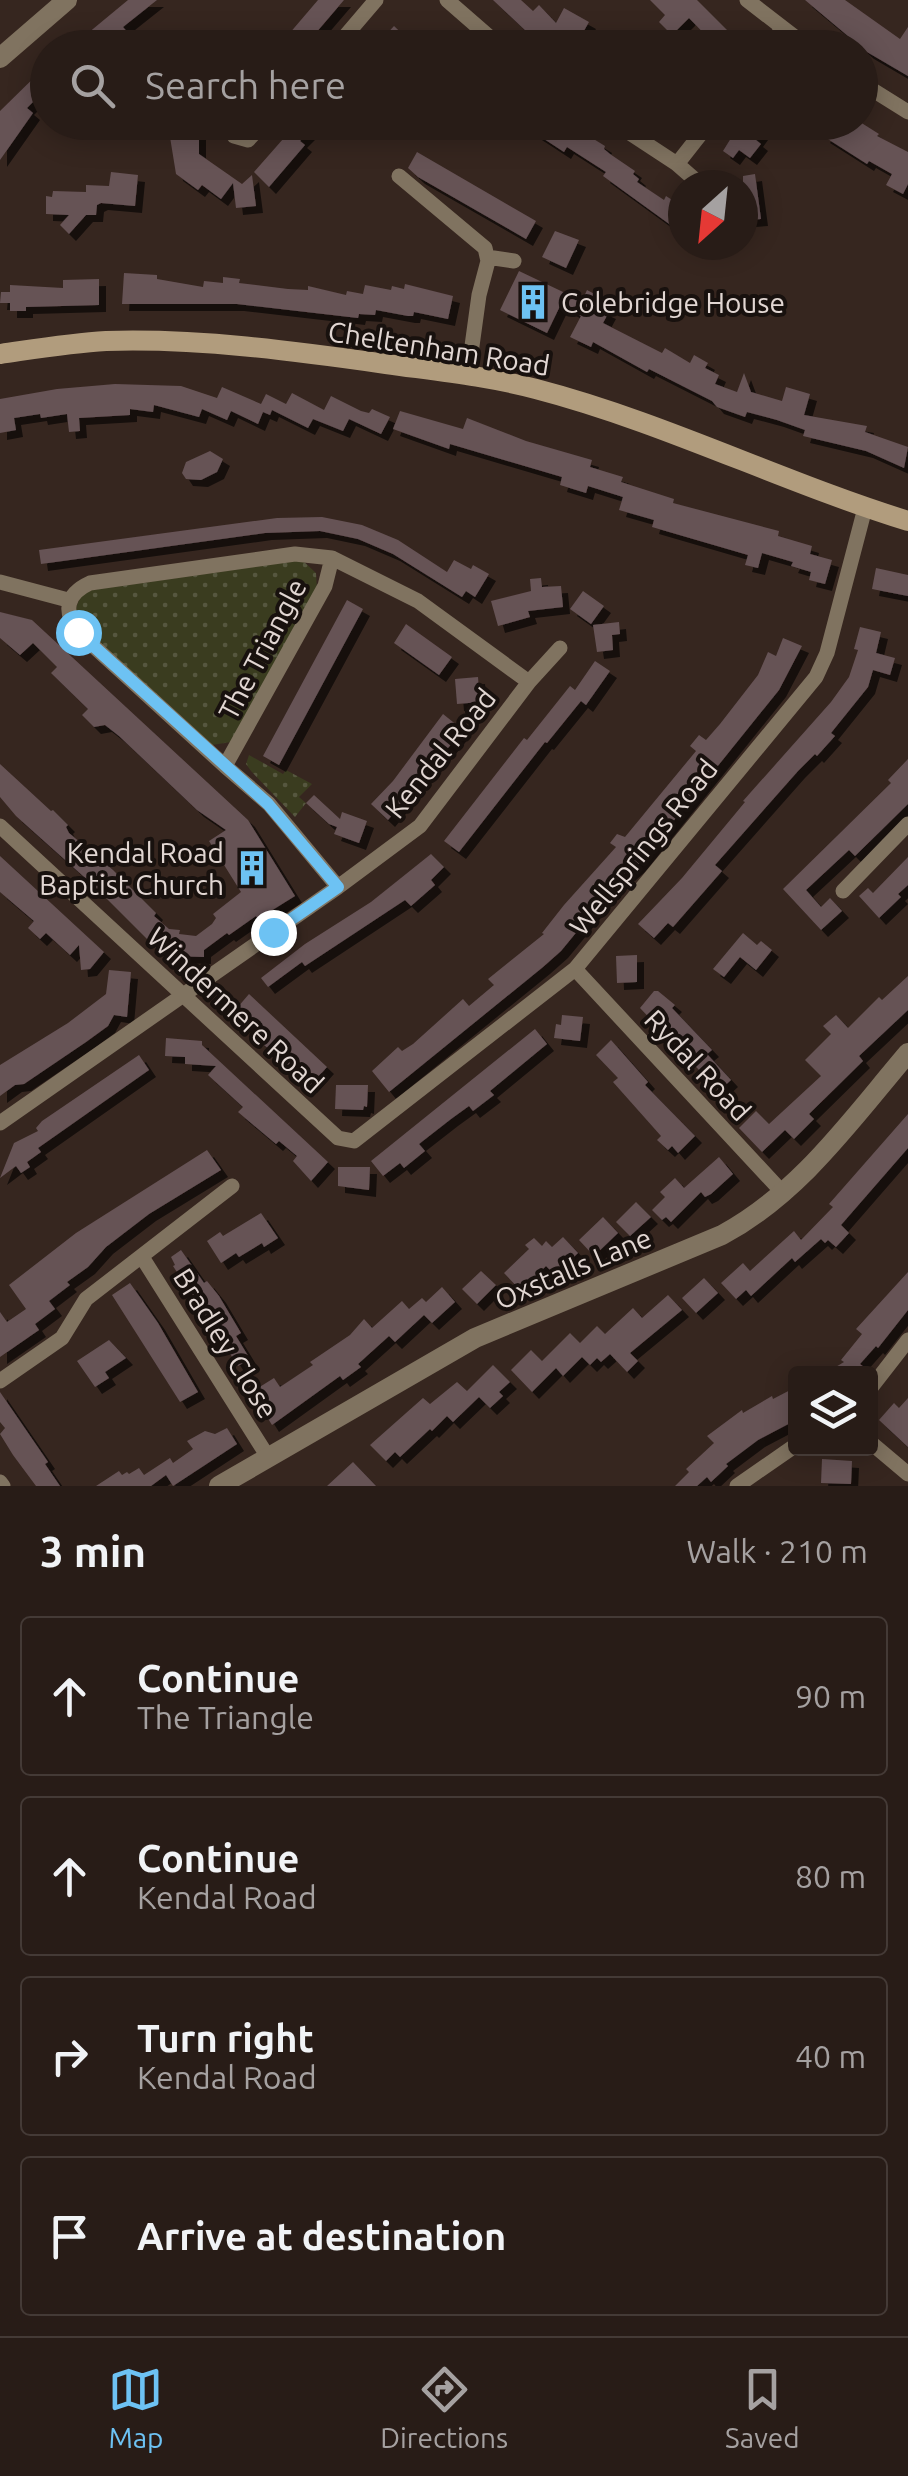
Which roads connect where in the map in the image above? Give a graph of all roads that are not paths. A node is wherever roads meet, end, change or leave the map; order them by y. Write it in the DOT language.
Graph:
graph roads {
  1 [pos="67,0"];
  2 [pos="376,0"];
  3 [pos="447,0"];
  4 [pos="747,0"];
  5 [pos="782,29"];
  6 [pos="32,30"];
  7 [pos="350,30"];
  8 [pos="481,30"];
  9 [pos="30,32"];
  10 [pos="0,58"];
  11 [pos="878,93"];
  12 [pos="908,112"];
  13 [pos="640,140"];
  14 [pos="696,140"];
  15 [pos="677,164"];
  16 [pos="684,170"];
  17 [pos="400,176"];
  18 [pos="487,257"];
  19 [pos="514,261"];
  20 [pos="0,354"];
  21 [pos="468,375"];
  22 [pos="865,508"];
  23 [pos="908,520"];
  24 [pos="332,558"];
  25 [pos="0,582"];
  26 [pos="68,600"];
  27 [pos="418,601"];
  28 [pos="560,648"];
  29 [pos="530,682"];
  30 [pos="225,766"];
  31 [pos="908,824"];
  32 [pos="0,826"];
  33 [pos="845,864"];
  34 [pos="858,876"];
  35 [pos="338,887"];
  36 [pos="843,891"];
  37 [pos="575,969"];
  38 [pos="182,996"];
  39 [pos="908,1053"];
  40 [pos="0,1123"];
  41 [pos="354,1141"];
  42 [pos="232,1186"];
  43 [pos="784,1194"];
  44 [pos="142,1257"];
  45 [pos="908,1340"];
  46 [pos="878,1379"];
  47 [pos="0,1382"];
  48 [pos="878,1449"];
  49 [pos="788,1451"];
  50 [pos="268,1456"];
  51 [pos="908,1474"];
  52 [pos="219,1486"];
  53 [pos="738,1486"];
  1 -- 6 [label="street"];
  2 -- 7 [label="street"];
  3 -- 8 [label="street"];
  4 -- 5 [label="street"];
  9 -- 10 [label="street"];
  11 -- 12 [label="street"];
  13 -- 15 [label="street"];
  14 -- 15 [label="street"];
  15 -- 16 [label="street"];
  17 -- 18 [label="street"];
  18 -- 19 [label="street"];
  18 -- 21 [label="street"];
  20 -- 21 [label="main road, Cheltenham Road"];
  21 -- 22 [label="main road, Cheltenham Road"];
  22 -- 23 [label="main road, Cheltenham Road"];
  22 -- 37 [label="street, Wellsprings Road"];
  24 -- 26 [label="street, The Triangle"];
  24 -- 27 [label="street, The Triangle"];
  24 -- 30 [label="street, The Triangle"];
  25 -- 26 [label="street"];
  26 -- 30 [label="street, The Triangle"];
  27 -- 29 [label="street, Kendal Road"];
  28 -- 29 [label="street, Kendal Road"];
  29 -- 35 [label="street, Kendal Road"];
  30 -- 35 [label="street"];
  31 -- 34 [label="street"];
  32 -- 38 [label="street, Windermere Road"];
  33 -- 34 [label="street"];
  34 -- 36 [label="street"];
  35 -- 38 [label="street, Kendal Road"];
  37 -- 41 [label="street, Wellsprings Road"];
  37 -- 43 [label="street, Rydal Road"];
  38 -- 40 [label="street, Kendal Road"];
  38 -- 41 [label="street, Windermere Road"];
  39 -- 43 [label="street, Oxstalls Lane"];
  42 -- 44 [label="street, Bradley Close"];
  43 -- 50 [label="street, Oxstalls Lane"];
  44 -- 47 [label="street, Bradley Close"];
  44 -- 50 [label="street, Bradley Close"];
  45 -- 46 [label="street"];
  48 -- 51 [label="street"];
  49 -- 53 [label="street"];
  50 -- 52 [label="street, Oxstalls Lane"];
}
